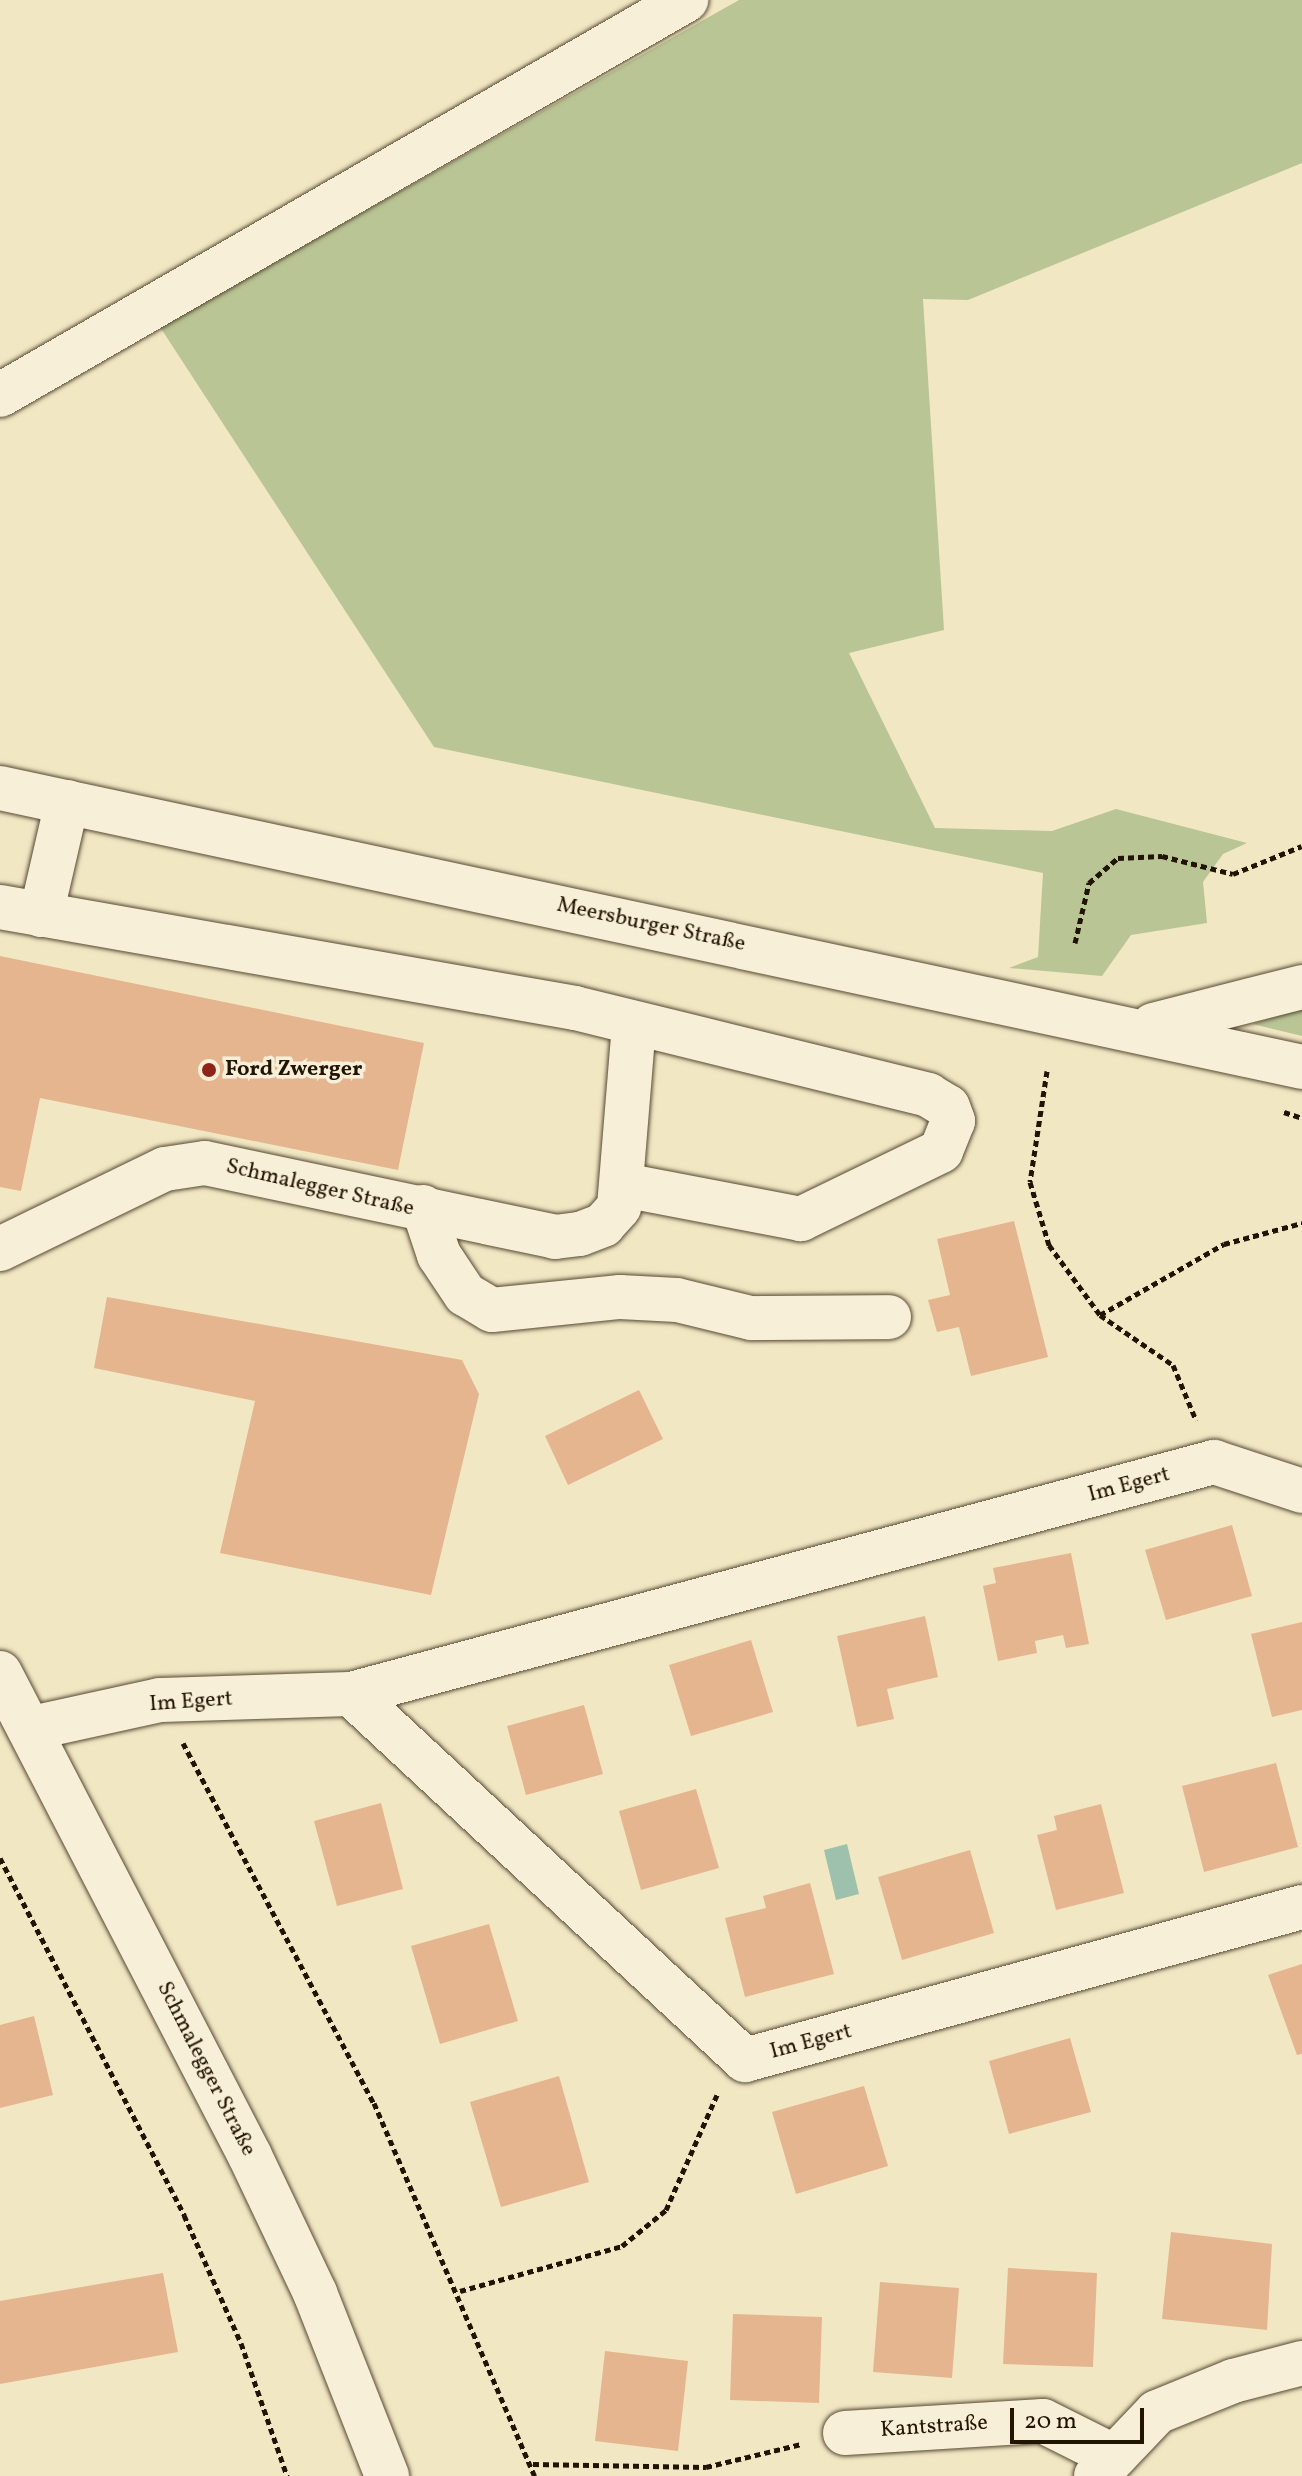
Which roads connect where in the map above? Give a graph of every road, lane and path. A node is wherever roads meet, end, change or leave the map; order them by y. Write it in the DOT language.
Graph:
graph roads {
  1 [pos="686,0"];
  2 [pos="0,395"];
  3 [pos="0,788"];
  4 [pos="67,802"];
  5 [pos="1302,846"];
  6 [pos="20,911"];
  7 [pos="1075,943"];
  8 [pos="1302,987"];
  9 [pos="634,1024"];
  10 [pos="1142,1028"];
  11 [pos="1302,1067"];
  12 [pos="1047,1071"];
  13 [pos="623,1185"];
  14 [pos="423,1207"];
  15 [pos="1302,1223"];
  16 [pos="0,1249"];
  17 [pos="1100,1315"];
  18 [pos="889,1317"];
  19 [pos="1214,1462"];
  20 [pos="1302,1491"];
  21 [pos="0,1673"];
  22 [pos="351,1694"];
  23 [pos="160,1700"];
  24 [pos="32,1728"];
  25 [pos="0,1858"];
  26 [pos="1302,1907"];
  27 [pos="745,2060"];
  28 [pos="460,2291"];
  29 [pos="1302,2363"];
  30 [pos="845,2433"];
  31 [pos="533,2464"];
  32 [pos="1104,2465"];
  33 [pos="287,2476"];
  34 [pos="387,2476"];
  35 [pos="535,2476"];
  1 -- 2 [label="street"];
  3 -- 4 [label="street, Meersburger Straße"];
  4 -- 6 [label="street"];
  4 -- 10 [label="street, Meersburger Straße"];
  5 -- 7 [label="path"];
  6 -- 9 [label="street"];
  8 -- 10 [label="street"];
  9 -- 13 [label="street"];
  9 -- 13 [label="street"];
  10 -- 11 [label="street, Meersburger Straße"];
  12 -- 17 [label="path"];
  13 -- 14 [label="street"];
  14 -- 16 [label="street, Schmalegger Straße"];
  14 -- 18 [label="street, Schmalegger Straße"];
  15 -- 17 [label="path"];
  17 -- 19 [label="path"];
  19 -- 20 [label="street"];
  19 -- 22 [label="street, Im Egert"];
  21 -- 24 [label="street, Schmalegger Straße"];
  22 -- 23 [label="street, Im Egert"];
  22 -- 27 [label="street, Im Egert"];
  23 -- 24 [label="street, Im Egert"];
  23 -- 28 [label="path"];
  24 -- 34 [label="street, Schmalegger Straße"];
  25 -- 33 [label="path"];
  26 -- 27 [label="street, Im Egert"];
  27 -- 28 [label="path"];
  28 -- 31 [label="path"];
  29 -- 32 [label="street, Kantstraße"];
  30 -- 31 [label="path"];
  30 -- 32 [label="street, Kantstraße"];
  31 -- 35 [label="path"];
}
